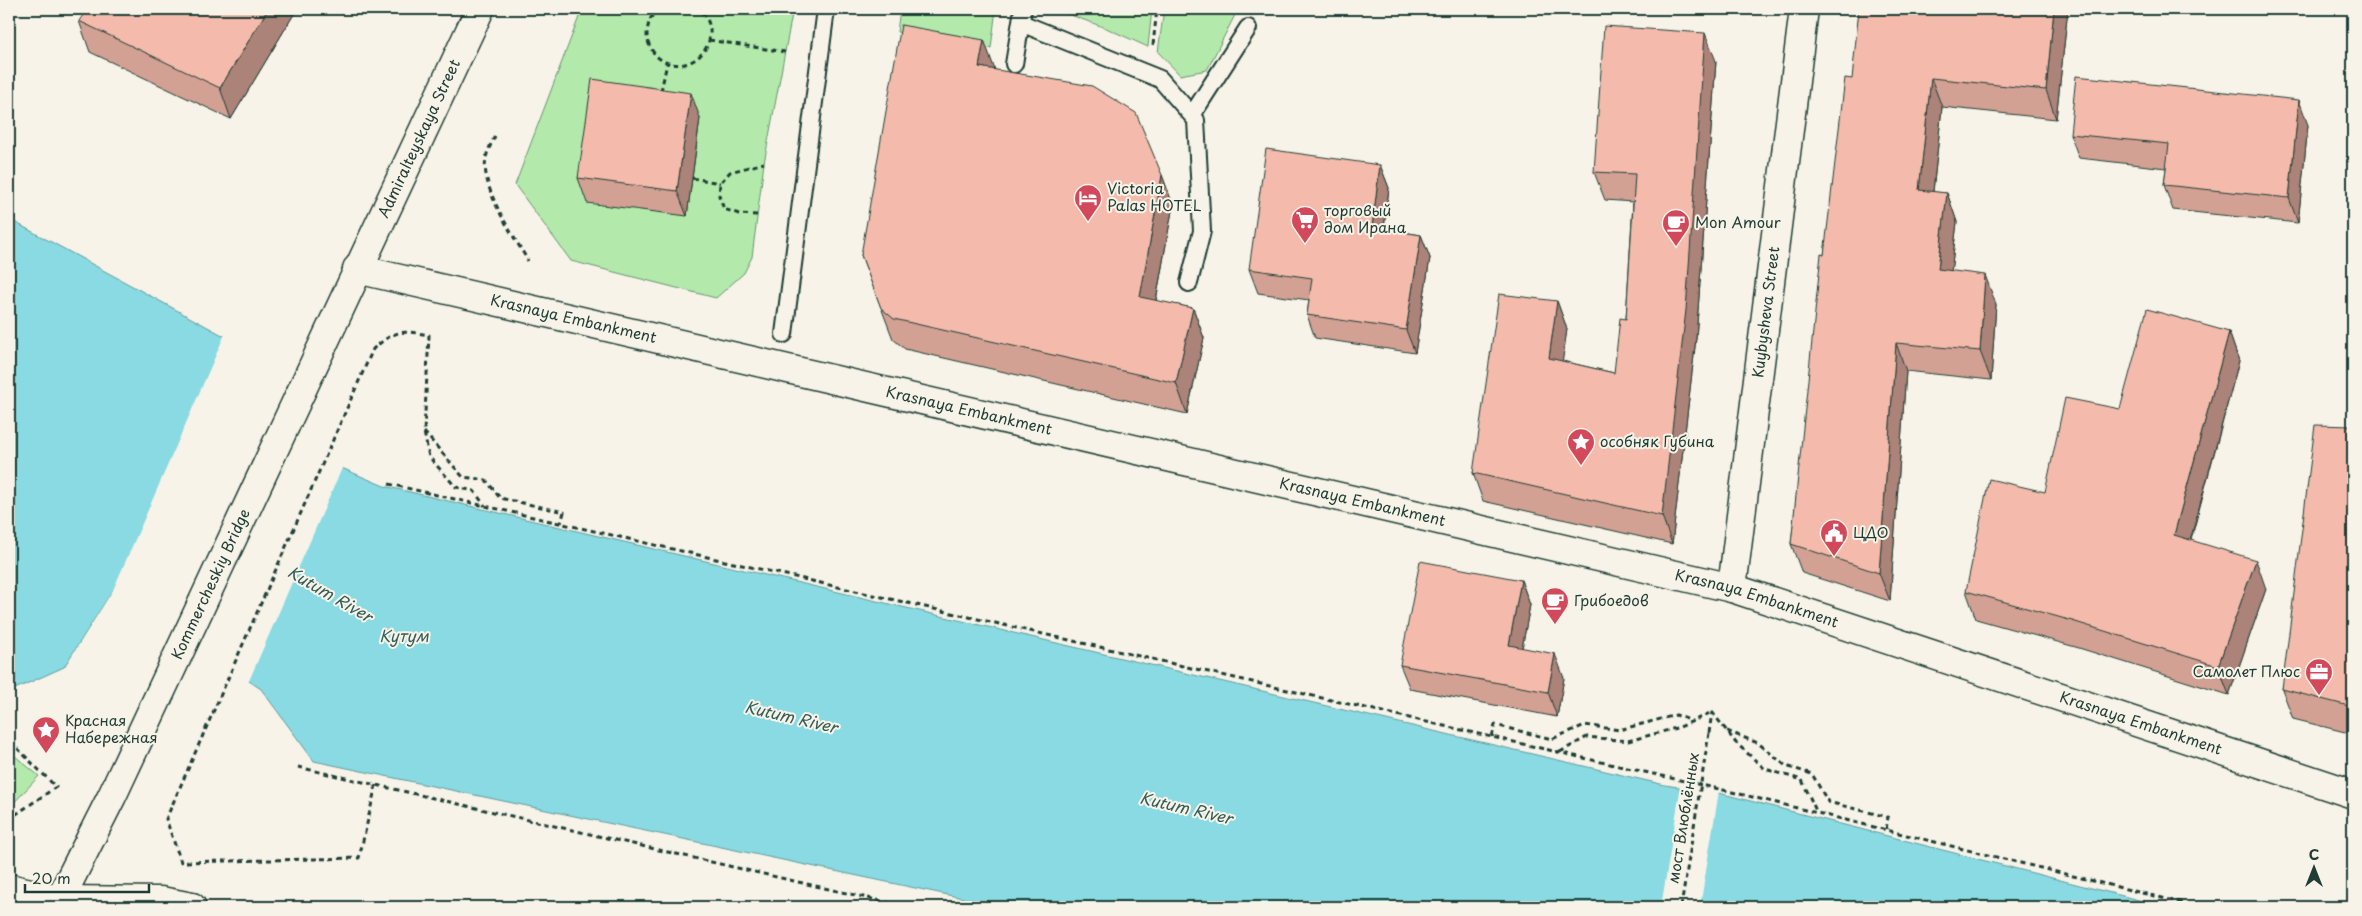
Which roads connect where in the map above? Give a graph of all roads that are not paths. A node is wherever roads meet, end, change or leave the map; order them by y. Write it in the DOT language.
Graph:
graph roads {
  1 [pos="480,9"];
  2 [pos="826,9"];
  3 [pos="1804,9"];
  4 [pos="1022,16"];
  5 [pos="1248,28"];
  6 [pos="1014,64"];
  7 [pos="1192,115"];
  8 [pos="356,269"];
  9 [pos="1189,283"];
  10 [pos="784,334"];
  11 [pos="1732,588"];
  12 [pos="2353,794"];
  13 [pos="9,888"];
  14 [pos="59,903"];
  15 [pos="192,907"];
  1 -- 8 [label="main road, Admiralteyskaya Street"];
  2 -- 10 [label="lane"];
  3 -- 11 [label="main road, Kuybysheva Street"];
  4 -- 6 [label="lane"];
  4 -- 7 [label="lane"];
  5 -- 7 [label="lane"];
  7 -- 9 [label="lane"];
  8 -- 11 [label="main road, Krasnaya Embankment"];
  8 -- 14 [label="main road, Kommercheskiy Bridge"];
  11 -- 12 [label="main road, Krasnaya Embankment"];
  13 -- 14 [label="main road"];
  14 -- 15 [label="main road"];
}
